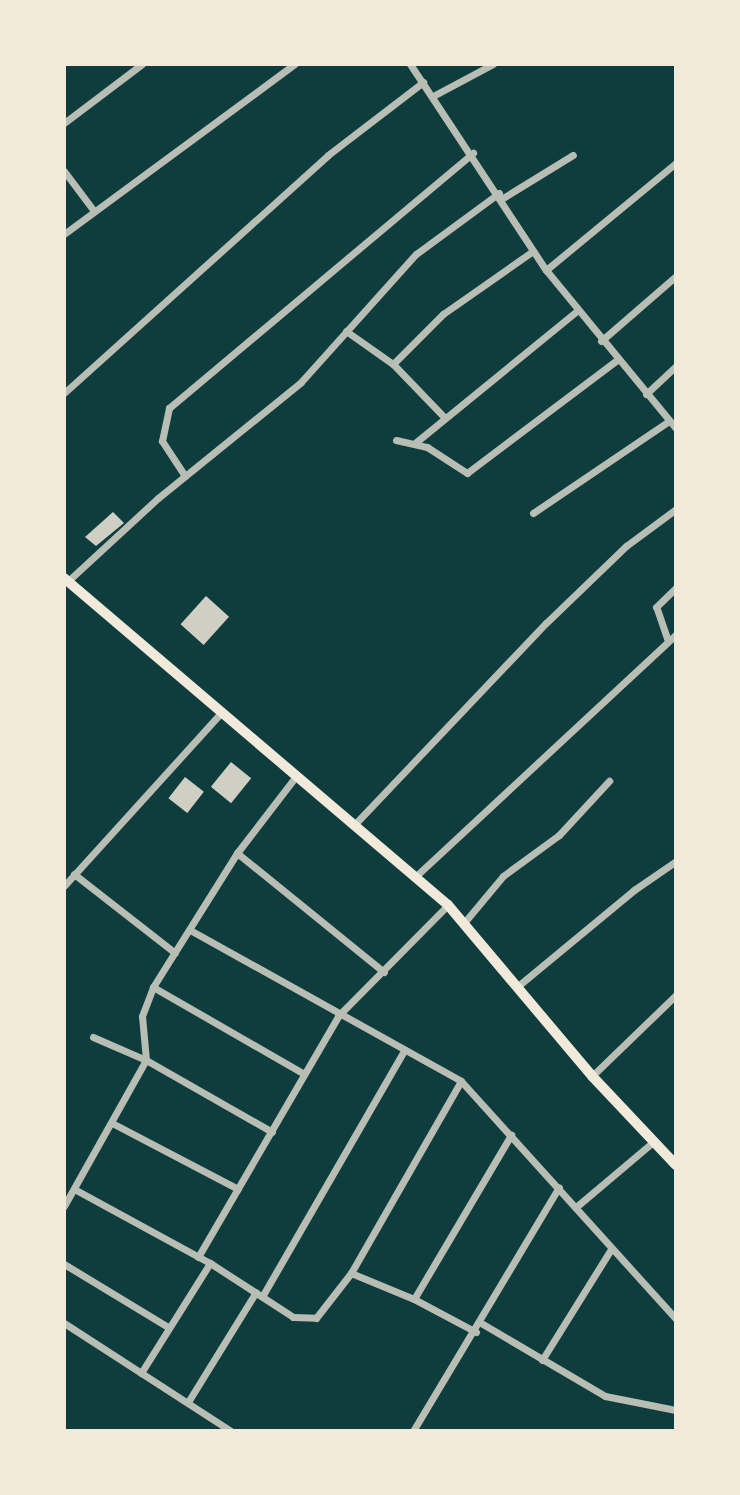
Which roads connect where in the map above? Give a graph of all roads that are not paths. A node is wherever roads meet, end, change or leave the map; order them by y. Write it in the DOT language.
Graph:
graph roads {
  1 [pos="142,64"];
  2 [pos="295,64"];
  3 [pos="410,64"];
  4 [pos="493,64"];
  5 [pos="423,82"];
  6 [pos="433,96"];
  7 [pos="64,123"];
  8 [pos="473,153"];
  9 [pos="573,155"];
  10 [pos="676,163"];
  11 [pos="64,171"];
  12 [pos="501,195"];
  13 [pos="94,211"];
  14 [pos="64,234"];
  15 [pos="533,251"];
  16 [pos="546,270"];
  17 [pos="676,276"];
  18 [pos="577,311"];
  19 [pos="346,331"];
  20 [pos="601,341"];
  21 [pos="617,360"];
  22 [pos="393,364"];
  23 [pos="676,366"];
  24 [pos="64,393"];
  25 [pos="646,394"];
  26 [pos="443,416"];
  27 [pos="669,421"];
  28 [pos="676,428"];
  29 [pos="396,440"];
  30 [pos="415,443"];
  31 [pos="185,476"];
  32 [pos="676,509"];
  33 [pos="533,513"];
  34 [pos="66,580"];
  35 [pos="676,588"];
  36 [pos="676,634"];
  37 [pos="668,641"];
  38 [pos="221,713"];
  39 [pos="296,776"];
  40 [pos="609,781"];
  41 [pos="355,824"];
  42 [pos="237,853"];
  43 [pos="676,861"];
  44 [pos="74,874"];
  45 [pos="416,876"];
  46 [pos="64,886"];
  47 [pos="448,905"];
  48 [pos="463,924"];
  49 [pos="190,930"];
  50 [pos="175,953"];
  51 [pos="384,972"];
  52 [pos="518,986"];
  53 [pos="153,987"];
  54 [pos="676,995"];
  55 [pos="338,1016"];
  56 [pos="93,1037"];
  57 [pos="404,1051"];
  58 [pos="146,1060"];
  59 [pos="304,1074"];
  60 [pos="592,1076"];
  61 [pos="461,1081"];
  62 [pos="112,1123"];
  63 [pos="272,1132"];
  64 [pos="511,1135"];
  65 [pos="653,1142"];
  66 [pos="674,1160"];
  67 [pos="559,1187"];
  68 [pos="238,1189"];
  69 [pos="76,1190"];
  70 [pos="64,1206"];
  71 [pos="576,1207"];
  72 [pos="611,1249"];
  73 [pos="198,1257"];
  74 [pos="210,1263"];
  75 [pos="64,1264"];
  76 [pos="351,1273"];
  77 [pos="260,1293"];
  78 [pos="414,1299"];
  79 [pos="676,1319"];
  80 [pos="64,1323"];
  81 [pos="481,1323"];
  82 [pos="168,1327"];
  83 [pos="476,1332"];
  84 [pos="542,1360"];
  85 [pos="141,1373"];
  86 [pos="188,1402"];
  87 [pos="676,1410"];
  88 [pos="231,1431"];
  89 [pos="413,1431"];
  1 -- 7 [label="street"];
  2 -- 13 [label="street"];
  3 -- 5 [label="street"];
  4 -- 6 [label="street"];
  5 -- 6 [label="street"];
  5 -- 24 [label="street"];
  6 -- 8 [label="street"];
  8 -- 12 [label="street"];
  8 -- 31 [label="street"];
  9 -- 12 [label="street"];
  10 -- 16 [label="street"];
  11 -- 13 [label="street"];
  12 -- 15 [label="street"];
  12 -- 19 [label="street"];
  13 -- 14 [label="street"];
  15 -- 16 [label="street"];
  15 -- 22 [label="street"];
  16 -- 18 [label="street"];
  17 -- 20 [label="street"];
  18 -- 20 [label="street"];
  18 -- 26 [label="street"];
  19 -- 22 [label="street"];
  19 -- 31 [label="street"];
  20 -- 21 [label="street"];
  21 -- 25 [label="street"];
  21 -- 30 [label="street"];
  22 -- 26 [label="street"];
  23 -- 25 [label="street"];
  25 -- 27 [label="street"];
  26 -- 30 [label="street"];
  27 -- 28 [label="street"];
  27 -- 33 [label="street"];
  29 -- 30 [label="street"];
  31 -- 34 [label="street"];
  32 -- 41 [label="street"];
  34 -- 38 [label="main road"];
  35 -- 37 [label="street"];
  36 -- 37 [label="street"];
  37 -- 45 [label="street"];
  38 -- 39 [label="main road"];
  38 -- 44 [label="street"];
  39 -- 41 [label="main road"];
  39 -- 42 [label="street"];
  40 -- 48 [label="street"];
  41 -- 45 [label="main road"];
  42 -- 49 [label="street"];
  42 -- 51 [label="street"];
  43 -- 52 [label="street"];
  44 -- 46 [label="street"];
  44 -- 50 [label="street"];
  45 -- 47 [label="main road"];
  47 -- 48 [label="main road"];
  47 -- 51 [label="street"];
  48 -- 52 [label="main road"];
  49 -- 50 [label="street"];
  49 -- 55 [label="street"];
  50 -- 53 [label="street"];
  51 -- 55 [label="street"];
  52 -- 60 [label="main road"];
  53 -- 58 [label="street"];
  53 -- 59 [label="street"];
  54 -- 60 [label="street"];
  55 -- 57 [label="street"];
  55 -- 59 [label="street"];
  56 -- 58 [label="street"];
  57 -- 61 [label="street"];
  57 -- 77 [label="street"];
  58 -- 62 [label="street"];
  58 -- 63 [label="street"];
  59 -- 63 [label="street"];
  60 -- 65 [label="main road"];
  61 -- 64 [label="street"];
  61 -- 76 [label="street"];
  62 -- 68 [label="street"];
  62 -- 69 [label="street"];
  63 -- 68 [label="street"];
  64 -- 67 [label="street"];
  64 -- 78 [label="street"];
  65 -- 66 [label="main road"];
  65 -- 71 [label="street"];
  67 -- 71 [label="street"];
  67 -- 81 [label="street"];
  68 -- 73 [label="street"];
  69 -- 70 [label="street"];
  69 -- 73 [label="street"];
  71 -- 72 [label="street"];
  72 -- 79 [label="street"];
  72 -- 84 [label="street"];
  73 -- 74 [label="street"];
  74 -- 77 [label="street"];
  74 -- 82 [label="street"];
  75 -- 82 [label="street"];
  76 -- 77 [label="street"];
  76 -- 78 [label="street"];
  77 -- 86 [label="street"];
  78 -- 83 [label="street"];
  80 -- 85 [label="street"];
  81 -- 83 [label="street"];
  81 -- 84 [label="street"];
  82 -- 85 [label="street"];
  83 -- 89 [label="street"];
  84 -- 87 [label="street"];
  85 -- 86 [label="street"];
  86 -- 88 [label="street"];
}
